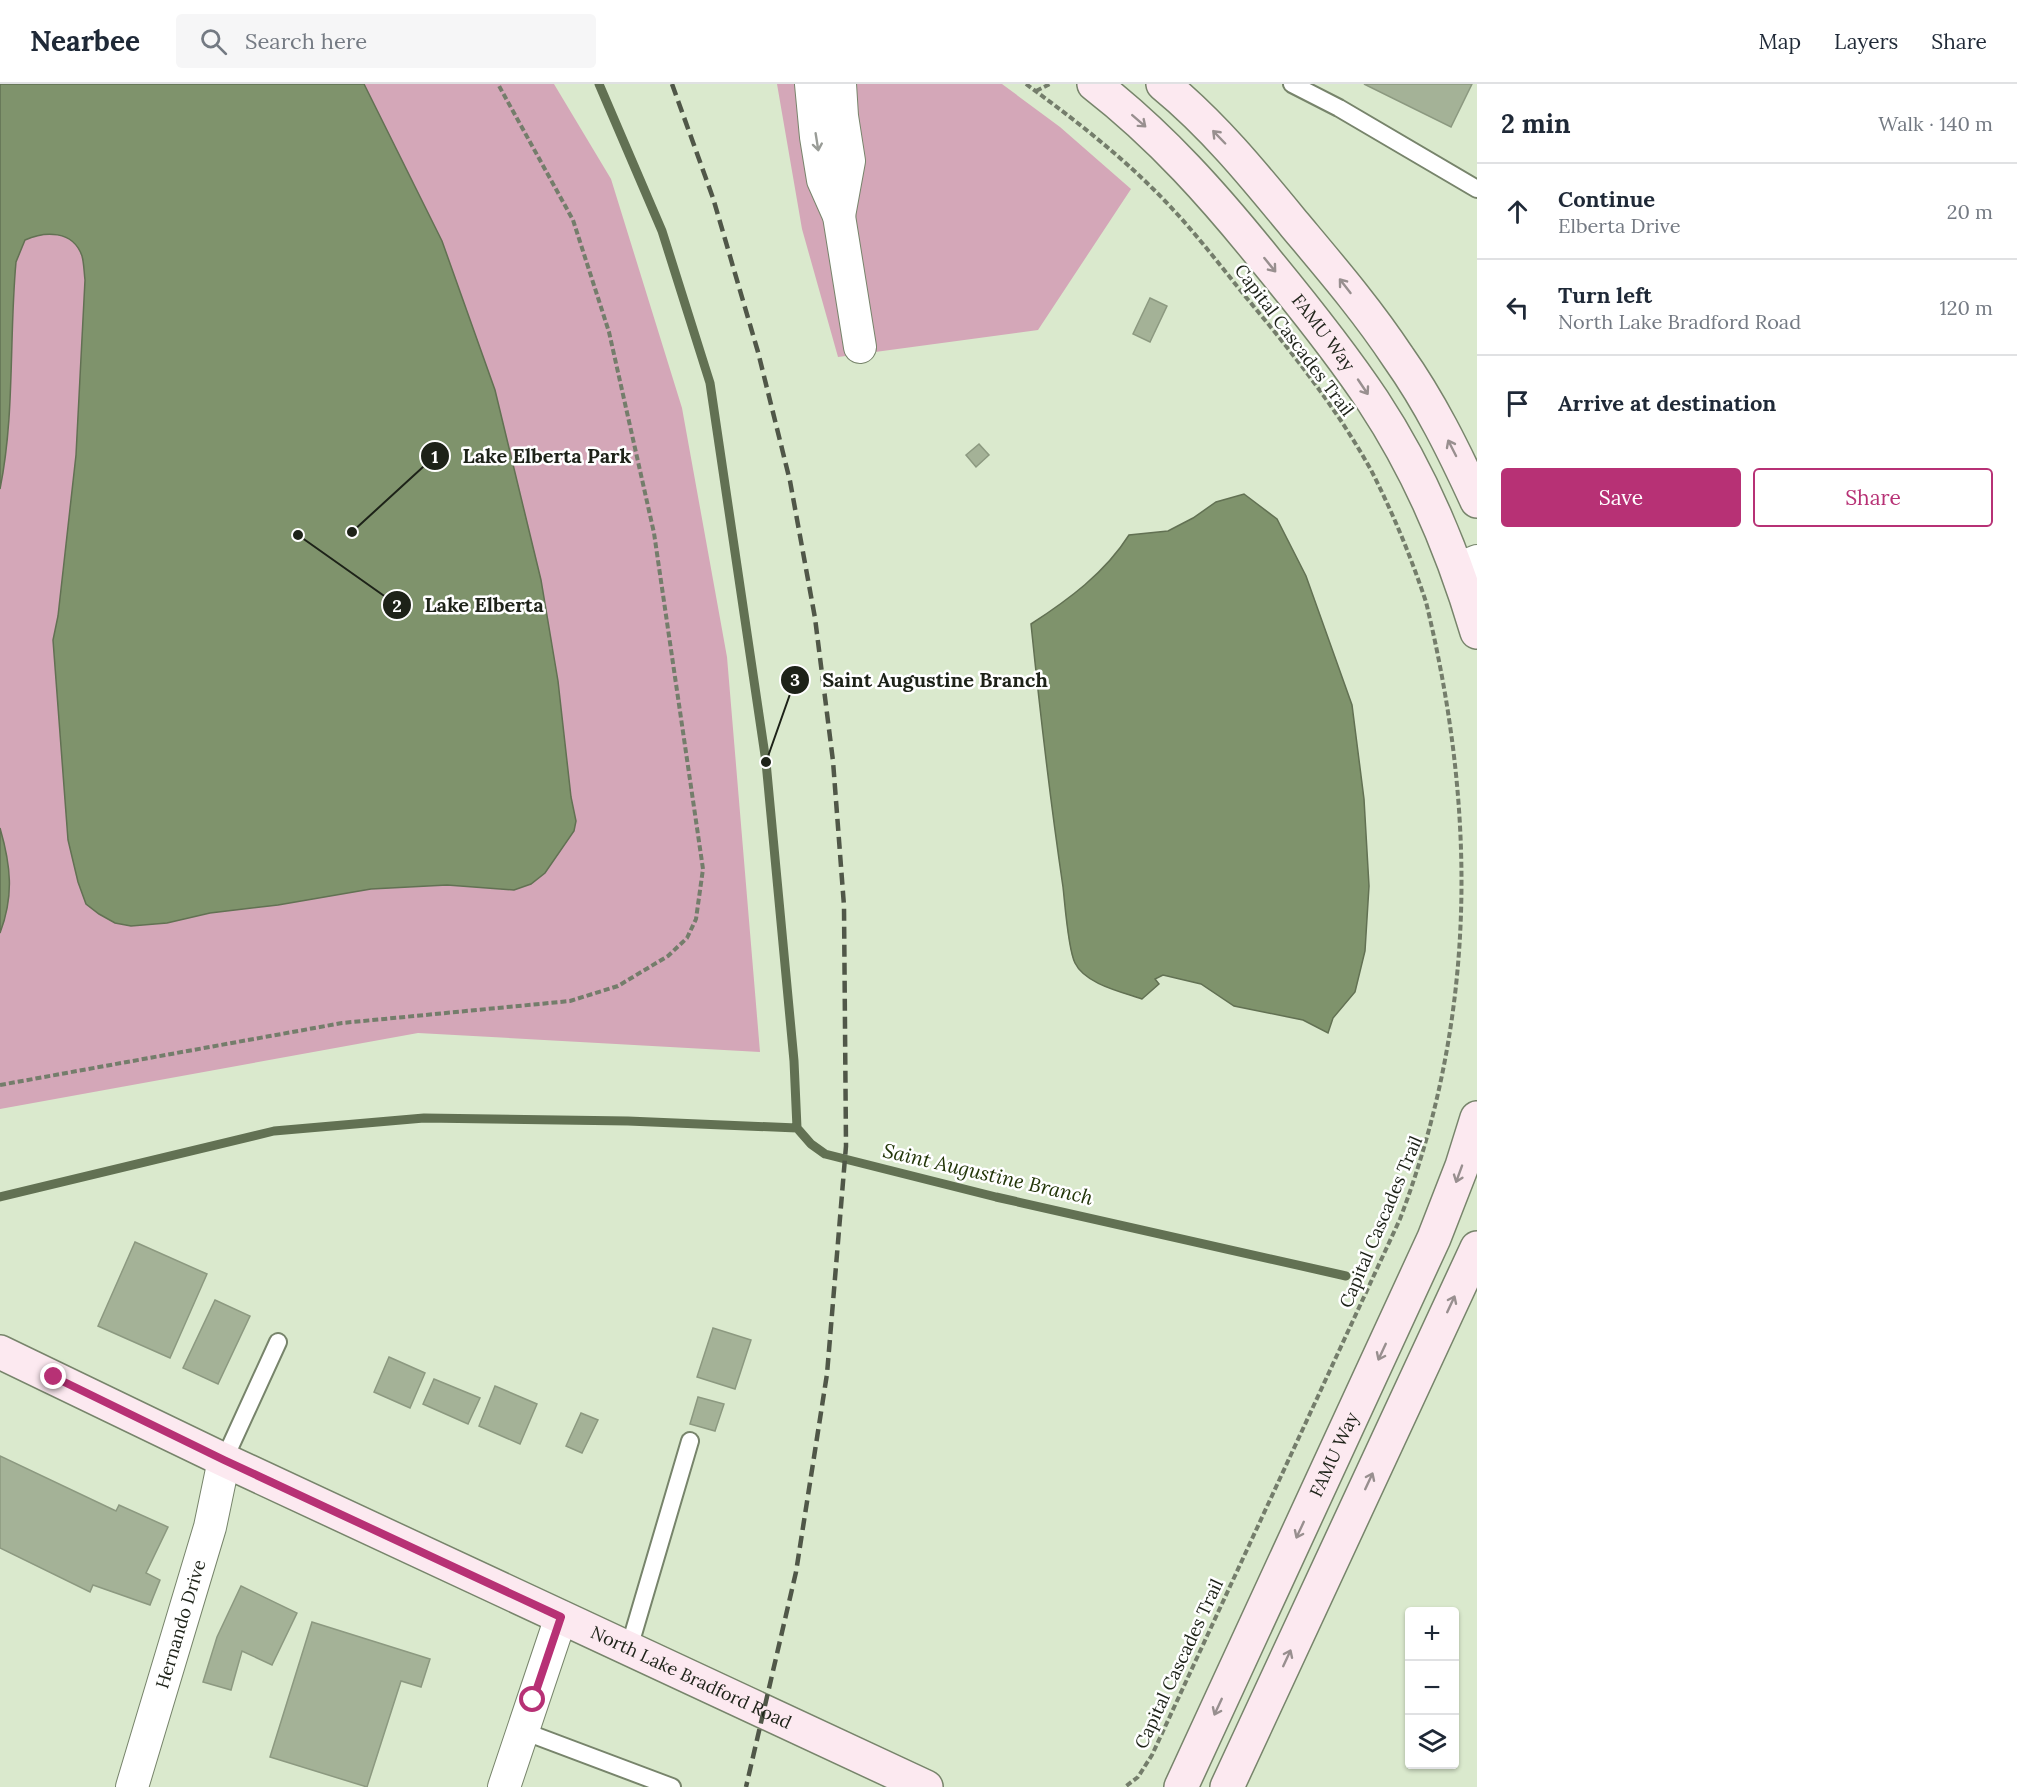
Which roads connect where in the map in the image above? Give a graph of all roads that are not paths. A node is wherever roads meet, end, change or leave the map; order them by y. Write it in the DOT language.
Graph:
graph roads {
  1 [pos="811,84"];
  2 [pos="840,84"];
  3 [pos="1094,84"];
  4 [pos="1163,84"];
  5 [pos="1292,84"];
  6 [pos="1477,189"];
  7 [pos="839,216"];
  8 [pos="860,347"];
  9 [pos="1477,501"];
  10 [pos="1467,565"];
  11 [pos="1477,632"];
  12 [pos="1477,1118"];
  13 [pos="1477,1248"];
  14 [pos="278,1342"];
  15 [pos="0,1352"];
  16 [pos="690,1441"];
  17 [pos="224,1460"];
  18 [pos="561,1617"];
  19 [pos="629,1648"];
  20 [pos="523,1731"];
  21 [pos="132,1787"];
  22 [pos="504,1787"];
  23 [pos="672,1787"];
  24 [pos="926,1787"];
  25 [pos="1181,1787"];
  26 [pos="1227,1787"];
  1 -- 7 [label="street, one-way"];
  2 -- 7 [label="street"];
  3 -- 10 [label="street, FAMU Way, one-way"];
  9 -- 4 [label="street, one-way"];
  5 -- 6 [label="lane"];
  7 -- 8 [label="street"];
  10 -- 11 [label="street, FAMU Way"];
  12 -- 25 [label="street, FAMU Way, one-way"];
  26 -- 13 [label="street, one-way"];
  14 -- 17 [label="lane"];
  15 -- 17 [label="street, North Lake Bradford Road"];
  16 -- 19 [label="lane"];
  17 -- 18 [label="street, North Lake Bradford Road"];
  17 -- 21 [label="street, Hernando Drive"];
  18 -- 19 [label="street, North Lake Bradford Road"];
  18 -- 20 [label="street"];
  19 -- 24 [label="street, North Lake Bradford Road"];
  20 -- 22 [label="street"];
  20 -- 23 [label="lane"];
}
